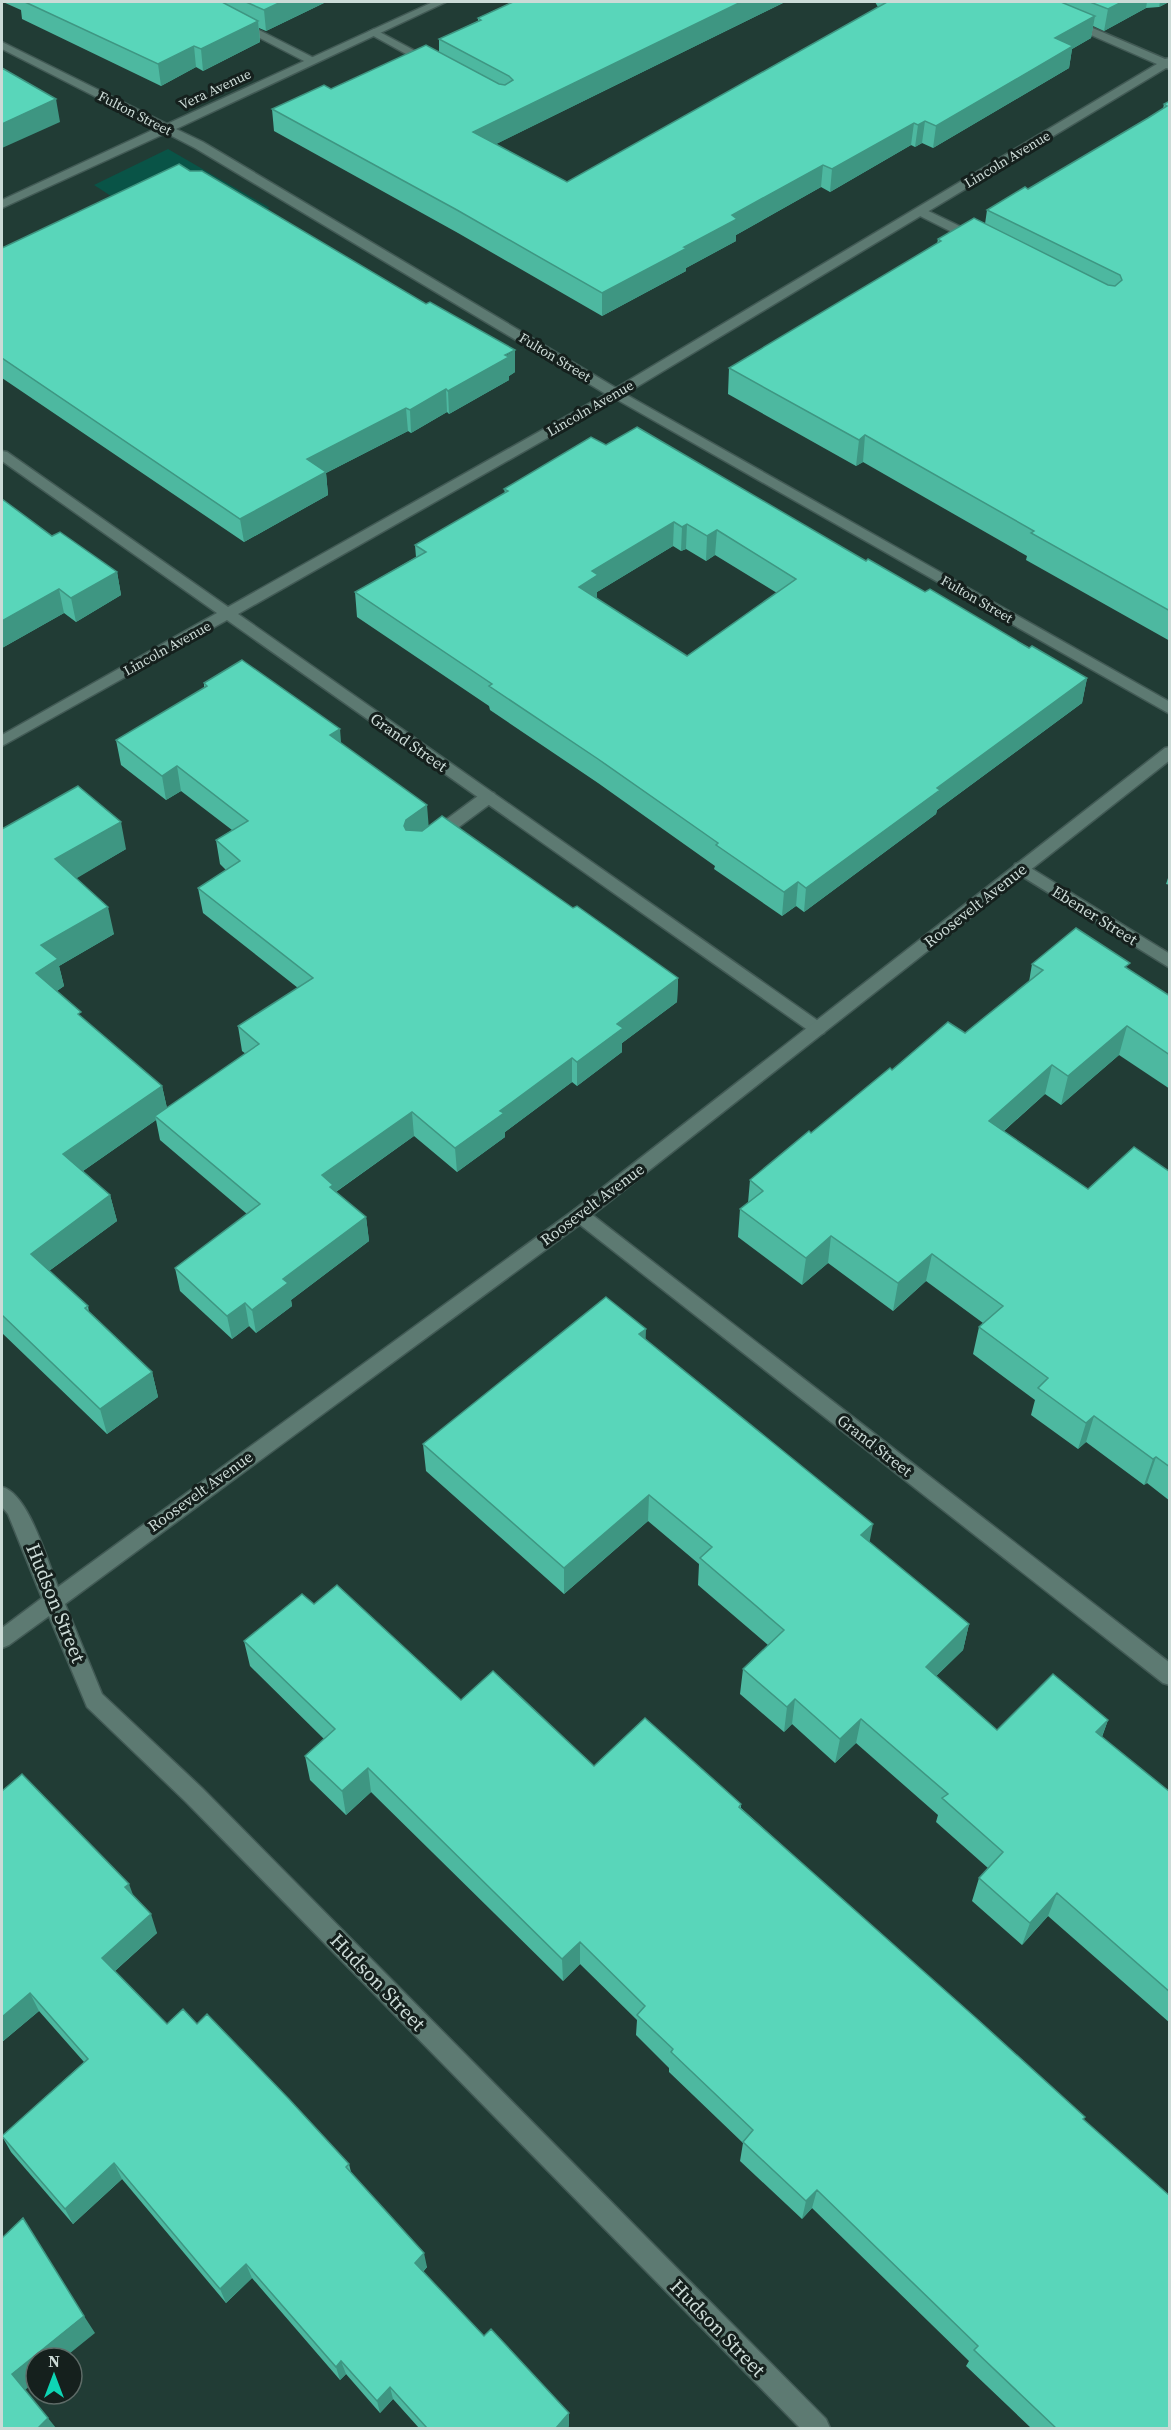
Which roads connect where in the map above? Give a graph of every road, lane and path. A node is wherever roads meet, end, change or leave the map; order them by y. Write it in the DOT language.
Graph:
graph roads {
  1 [pos="441,2"];
  2 [pos="225,16"];
  3 [pos="1062,19"];
  4 [pos="374,32"];
  5 [pos="2,45"];
  6 [pos="312,61"];
  7 [pos="1168,63"];
  8 [pos="446,71"];
  9 [pos="165,129"];
  10 [pos="2,204"];
  11 [pos="920,211"];
  12 [pos="994,248"];
  13 [pos="616,394"];
  14 [pos="2,455"];
  15 [pos="228,614"];
  16 [pos="1170,709"];
  17 [pos="2,741"];
  18 [pos="1170,752"];
  19 [pos="488,797"];
  20 [pos="425,843"];
  21 [pos="1022,868"];
  22 [pos="1170,962"];
  23 [pos="818,1029"];
  24 [pos="580,1215"];
  25 [pos="2,1495"];
  26 [pos="54,1598"];
  27 [pos="2,1639"];
  28 [pos="1170,1676"];
  29 [pos="817,2428"];
  1 -- 4 [label="street, Vera Avenue"];
  2 -- 6 [label="street"];
  3 -- 7 [label="street"];
  4 -- 6 [label="street, Vera Avenue"];
  4 -- 8 [label="street"];
  5 -- 9 [label="street, Fulton Street"];
  6 -- 9 [label="street, Vera Avenue"];
  7 -- 11 [label="street, Lincoln Avenue"];
  9 -- 10 [label="street, Vera Avenue"];
  9 -- 13 [label="street, Fulton Street"];
  11 -- 12 [label="street"];
  11 -- 13 [label="street, Lincoln Avenue"];
  13 -- 15 [label="street, Lincoln Avenue"];
  13 -- 16 [label="street, Fulton Street"];
  14 -- 15 [label="street, Grand Street"];
  15 -- 17 [label="street, Lincoln Avenue"];
  15 -- 19 [label="street, Grand Street"];
  18 -- 21 [label="street, Roosevelt Avenue"];
  19 -- 20 [label="street"];
  19 -- 23 [label="street, Grand Street"];
  21 -- 22 [label="street, Ebener Street"];
  21 -- 23 [label="street, Roosevelt Avenue"];
  23 -- 24 [label="street, Roosevelt Avenue"];
  24 -- 26 [label="street, Roosevelt Avenue"];
  24 -- 28 [label="street, Grand Street"];
  25 -- 26 [label="street, Hudson Street"];
  26 -- 27 [label="street, Roosevelt Avenue"];
  26 -- 29 [label="street, Hudson Street"];
}
